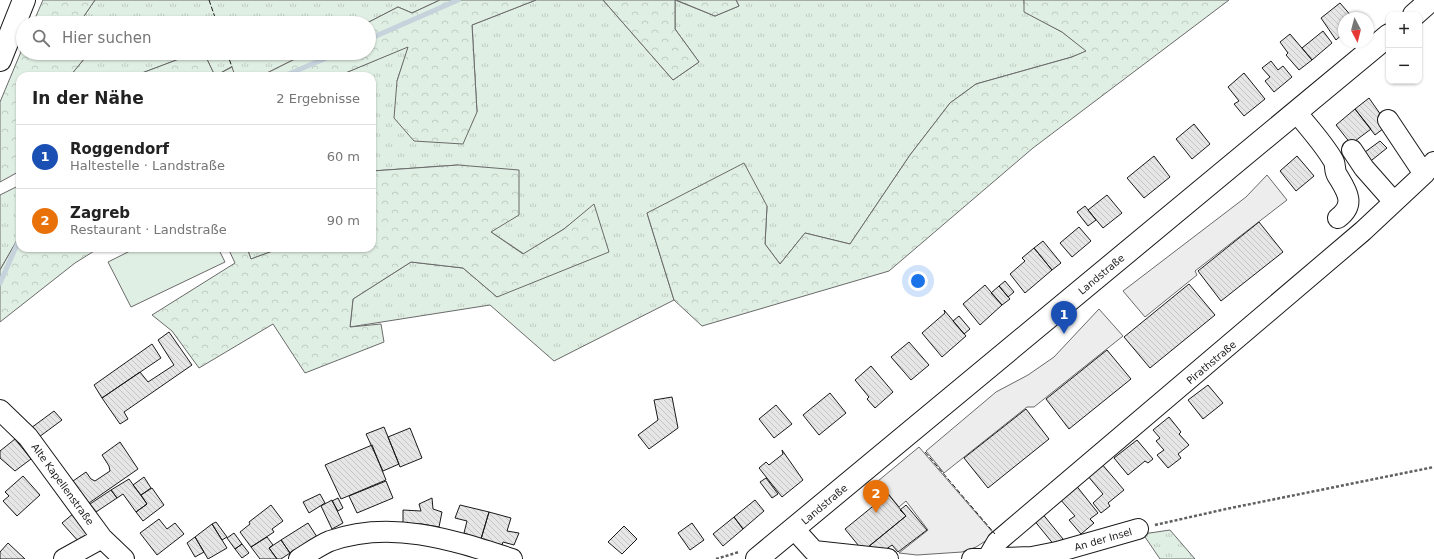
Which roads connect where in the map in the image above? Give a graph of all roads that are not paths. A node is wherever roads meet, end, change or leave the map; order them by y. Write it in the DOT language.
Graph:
graph roads {
  1 [pos="24,0"];
  2 [pos="1432,0"];
  3 [pos="1418,12"];
  4 [pos="18,16"];
  5 [pos="16,20"];
  6 [pos="1386,39"];
  7 [pos="0,60"];
  8 [pos="1297,113"];
  9 [pos="1388,120"];
  10 [pos="1352,150"];
  11 [pos="1429,168"];
  12 [pos="1394,202"];
  13 [pos="1338,218"];
  14 [pos="0,410"];
  15 [pos="794,529"];
  16 [pos="1138,529"];
  17 [pos="102,538"];
  18 [pos="1033,558"];
  19 [pos="64,559"];
  20 [pos="124,559"];
  21 [pos="299,559"];
  22 [pos="512,559"];
  23 [pos="757,559"];
  24 [pos="888,559"];
  25 [pos="982,559"];
  1 -- 4 [label="main road"];
  2 -- 3 [label="main road"];
  5 -- 7 [label="main road"];
  6 -- 8 [label="main road, Landstraße"];
  8 -- 13 [label="street"];
  8 -- 15 [label="main road, Landstraße"];
  9 -- 11 [label="street"];
  10 -- 12 [label="street"];
  11 -- 12 [label="street, Pirathstraße"];
  12 -- 25 [label="street, Pirathstraße"];
  14 -- 17 [label="street, Alte Kapellenstraße"];
  15 -- 23 [label="main road, Landstraße"];
  15 -- 24 [label="street"];
  16 -- 18 [label="street, An der Insel"];
  17 -- 19 [label="street"];
  17 -- 20 [label="street, Alte Kapellenstraße"];
  18 -- 25 [label="street, An der Insel"];
  21 -- 22 [label="street"];
}
